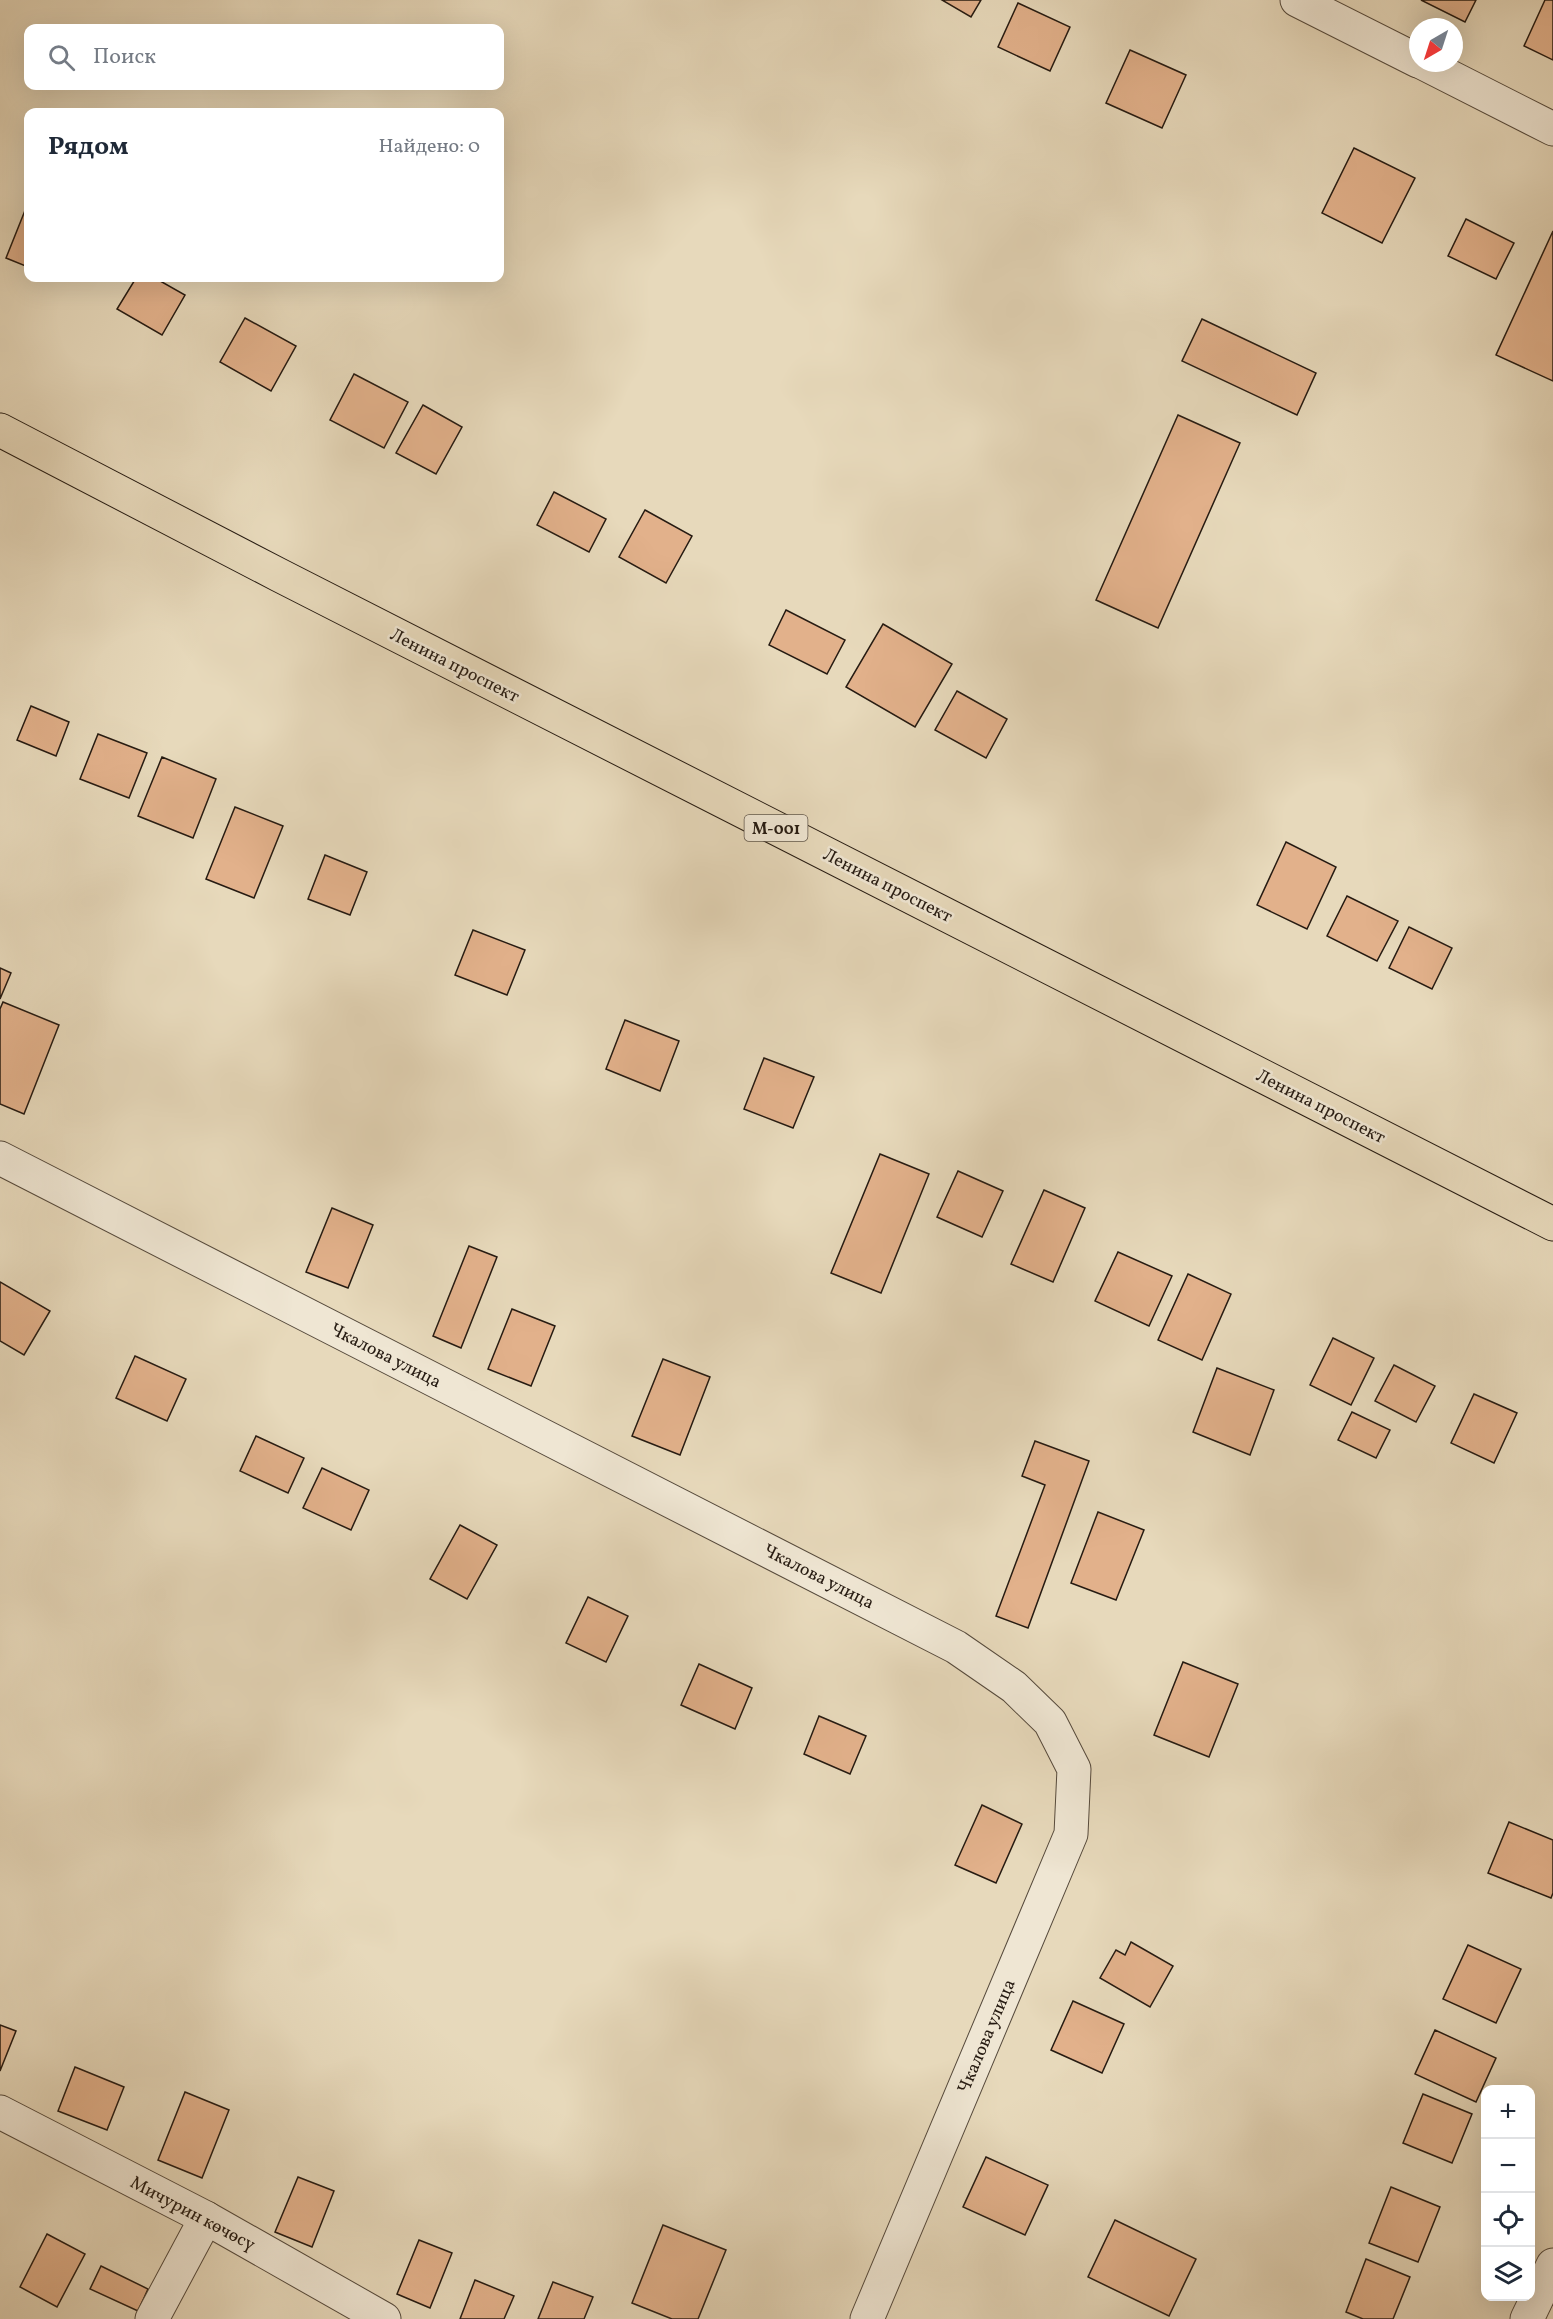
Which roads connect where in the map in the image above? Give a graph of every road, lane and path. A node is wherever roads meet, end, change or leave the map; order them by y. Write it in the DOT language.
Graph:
graph roads {
  1 [pos="1297,0"];
  2 [pos="1409,56"];
  3 [pos="1441,72"];
  4 [pos="1553,129"];
  5 [pos="0,430"];
  6 [pos="0,1158"];
  7 [pos="1553,1224"];
  8 [pos="0,2112"];
  9 [pos="206,2218"];
  10 [pos="1553,2265"];
  11 [pos="152,2319"];
  12 [pos="384,2319"];
  13 [pos="867,2319"];
  14 [pos="1527,2319"];
  1 -- 2 [label="street"];
  3 -- 4 [label="street"];
  5 -- 7 [label="main road, Ленина проспект / М-001"];
  6 -- 13 [label="street, Чкалова улица"];
  8 -- 9 [label="street, Мичурин көчөсү"];
  9 -- 11 [label="street"];
  9 -- 12 [label="street, Мичурин көчөсү"];
  10 -- 14 [label="street"];
}
